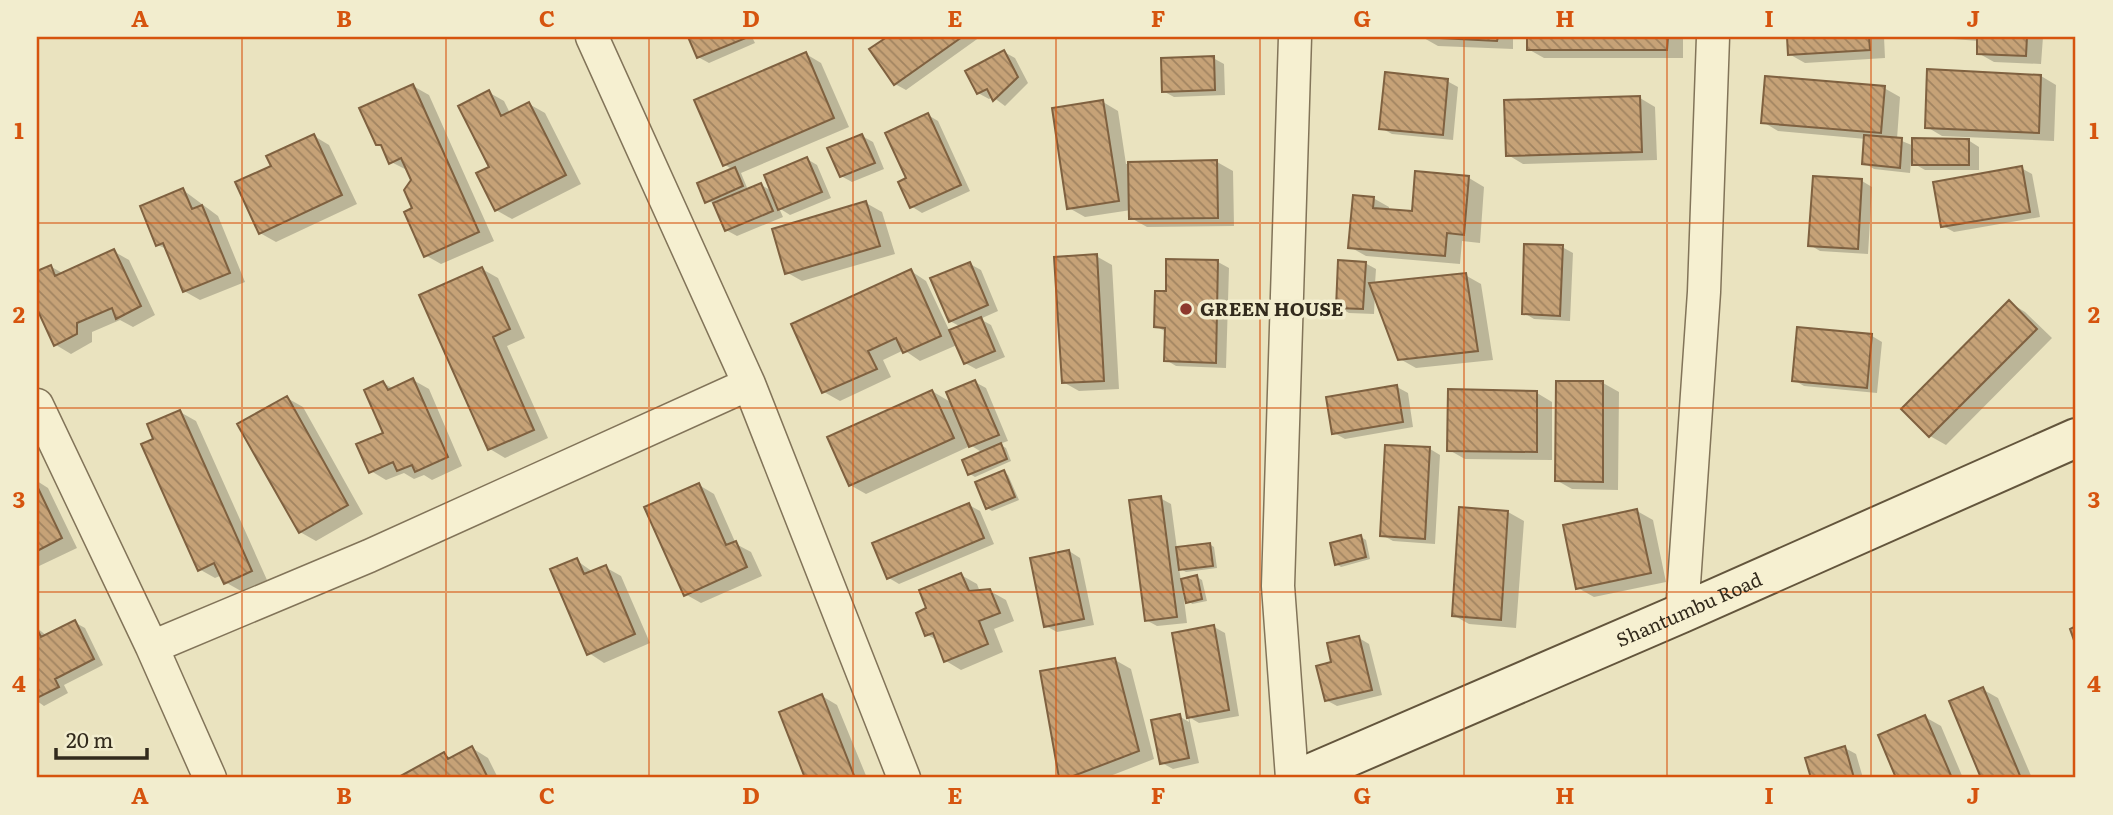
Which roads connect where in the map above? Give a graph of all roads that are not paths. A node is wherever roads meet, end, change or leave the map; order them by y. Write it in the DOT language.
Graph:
graph roads {
  1 [pos="592,37"];
  2 [pos="1295,37"];
  3 [pos="1713,37"];
  4 [pos="749,384"];
  5 [pos="37,405"];
  6 [pos="2076,438"];
  7 [pos="1682,613"];
  8 [pos="152,647"];
  9 [pos="210,778"];
  10 [pos="904,778"];
  11 [pos="1292,778"];
  12 [pos="1300,778"];
  1 -- 4 [label="street"];
  2 -- 11 [label="street"];
  3 -- 7 [label="street"];
  4 -- 8 [label="street"];
  4 -- 10 [label="street"];
  5 -- 8 [label="street"];
  6 -- 7 [label="street, Shantumbu Road"];
  7 -- 12 [label="street, Shantumbu Road"];
  8 -- 9 [label="street"];
}
